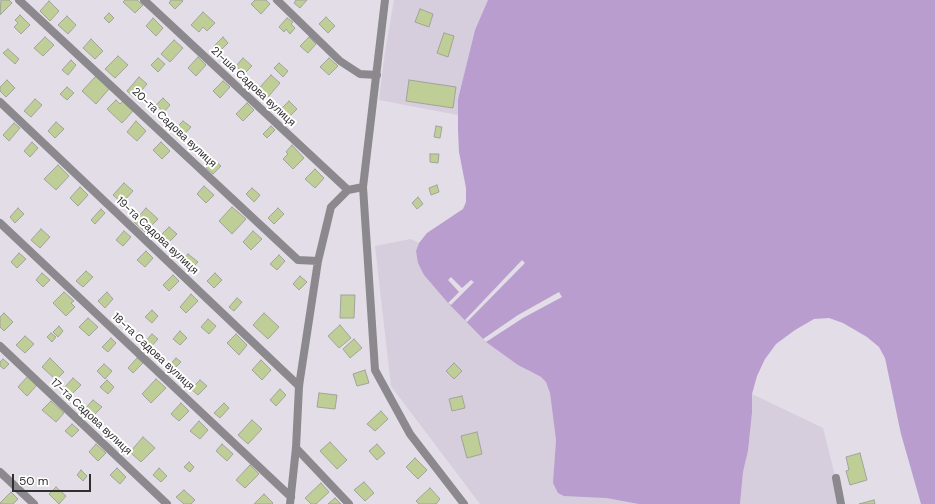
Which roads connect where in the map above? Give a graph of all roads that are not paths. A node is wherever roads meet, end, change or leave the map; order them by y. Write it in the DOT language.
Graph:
graph roads {
  1 [pos="19,0"];
  2 [pos="144,0"];
  3 [pos="277,0"];
  4 [pos="385,0"];
  5 [pos="377,75"];
  6 [pos="0,102"];
  7 [pos="363,187"];
  8 [pos="348,190"];
  9 [pos="0,223"];
  10 [pos="318,261"];
  11 [pos="0,346"];
  12 [pos="300,386"];
  13 [pos="296,448"];
  14 [pos="0,472"];
  15 [pos="836,478"];
  16 [pos="291,500"];
  17 [pos="34,504"];
  18 [pos="167,504"];
  19 [pos="349,504"];
  20 [pos="464,504"];
  21 [pos="841,504"];
  1 -- 10 [label="street, 20-та Садова вулиця"];
  2 -- 8 [label="street, 21-ша Садова вулиця"];
  3 -- 5 [label="street"];
  4 -- 5 [label="street"];
  5 -- 7 [label="street"];
  6 -- 12 [label="street, 19-та Садова вулиця"];
  7 -- 8 [label="street"];
  7 -- 20 [label="street"];
  8 -- 10 [label="street"];
  9 -- 16 [label="street, 18-та Садова вулиця"];
  10 -- 12 [label="street"];
  11 -- 18 [label="street, 17-та Садова вулиця"];
  12 -- 13 [label="street"];
  13 -- 16 [label="street"];
  13 -- 19 [label="street"];
  14 -- 17 [label="street"];
  15 -- 21 [label="street"];
}
